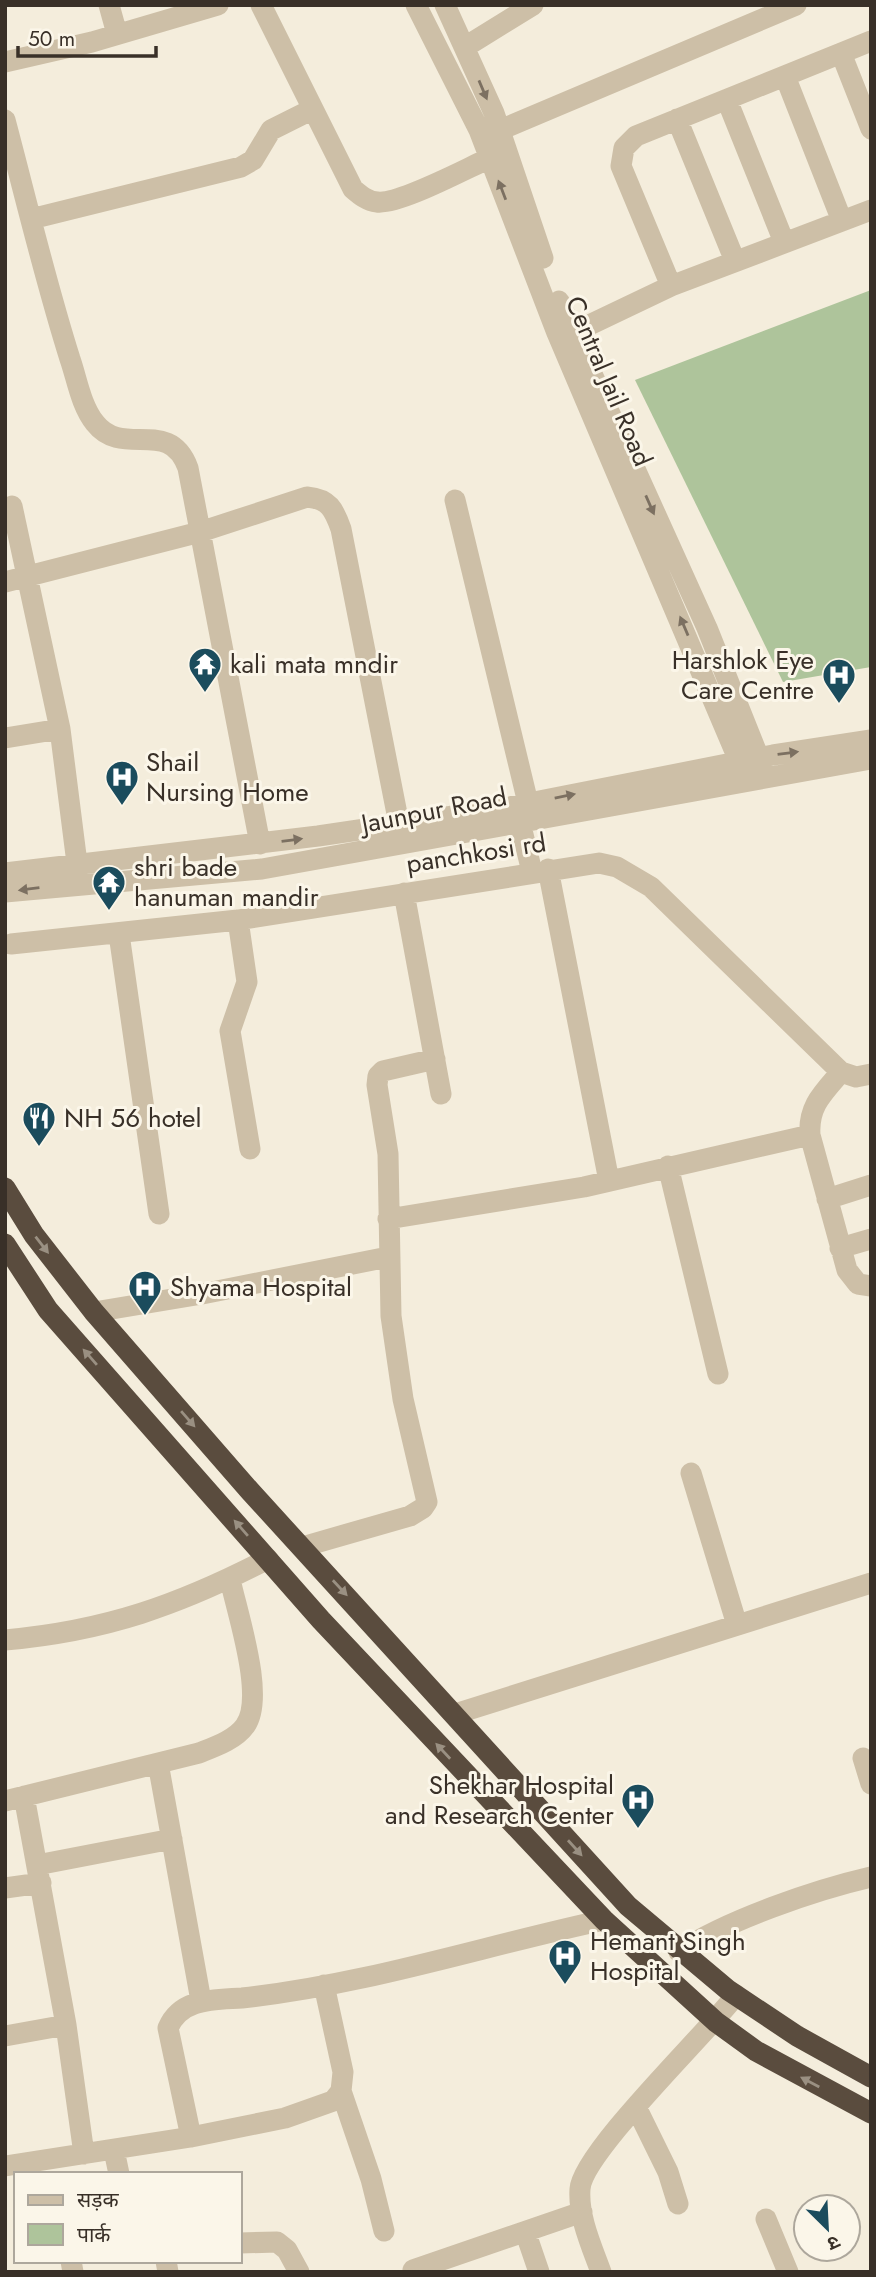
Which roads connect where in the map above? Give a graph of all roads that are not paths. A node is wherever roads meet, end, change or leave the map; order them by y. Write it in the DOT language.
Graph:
graph roads {
  1 [pos="109,5"];
  2 [pos="218,5"];
  3 [pos="261,5"];
  4 [pos="416,5"];
  5 [pos="445,5"];
  6 [pos="533,5"];
  7 [pos="796,5"];
  8 [pos="117,34"];
  9 [pos="871,41"];
  10 [pos="465,47"];
  11 [pos="841,53"];
  12 [pos="5,62"];
  13 [pos="785,76"];
  14 [pos="727,100"];
  15 [pos="313,109"];
  16 [pos="677,119"];
  17 [pos="5,120"];
  18 [pos="500,130"];
  19 [pos="871,130"];
  20 [pos="490,158"];
  21 [pos="871,211"];
  22 [pos="32,219"];
  23 [pos="842,221"];
  24 [pos="784,242"];
  25 [pos="735,261"];
  26 [pos="671,286"];
  27 [pos="566,336"];
  28 [pos="455,500"];
  29 [pos="12,506"];
  30 [pos="200,532"];
  31 [pos="29,575"];
  32 [pos="5,582"];
  33 [pos="60,729"];
  34 [pos="5,738"];
  35 [pos="871,740"];
  36 [pos="871,759"];
  37 [pos="753,769"];
  38 [pos="524,813"];
  39 [pos="399,824"];
  40 [pos="260,844"];
  41 [pos="540,871"];
  42 [pos="5,873"];
  43 [pos="79,874"];
  44 [pos="5,892"];
  45 [pos="404,893"];
  46 [pos="238,920"];
  47 [pos="118,934"];
  48 [pos="11,944"];
  49 [pos="435,1059"];
  50 [pos="841,1072"];
  51 [pos="871,1074"];
  52 [pos="441,1094"];
  53 [pos="810,1135"];
  54 [pos="250,1149"];
  55 [pos="668,1166"];
  56 [pos="609,1181"];
  57 [pos="871,1185"];
  58 [pos="5,1188"];
  59 [pos="827,1199"];
  60 [pos="159,1214"];
  61 [pos="388,1219"];
  62 [pos="871,1239"];
  63 [pos="5,1244"];
  64 [pos="840,1248"];
  65 [pos="388,1257"];
  66 [pos="871,1286"];
  67 [pos="94,1312"];
  68 [pos="718,1374"];
  69 [pos="691,1473"];
  70 [pos="302,1547"];
  71 [pos="268,1559"];
  72 [pos="230,1578"];
  73 [pos="871,1583"];
  74 [pos="737,1625"];
  75 [pos="5,1640"];
  76 [pos="456,1714"];
  77 [pos="863,1758"];
  78 [pos="158,1763"];
  79 [pos="871,1784"];
  80 [pos="15,1799"];
  81 [pos="172,1839"];
  82 [pos="39,1874"];
  83 [pos="871,1877"];
  84 [pos="5,1888"];
  85 [pos="604,1920"];
  86 [pos="679,1952"];
  87 [pos="324,1985"];
  88 [pos="736,1996"];
  89 [pos="201,2001"];
  90 [pos="716,2022"];
  91 [pos="66,2025"];
  92 [pos="5,2036"];
  93 [pos="871,2077"];
  94 [pos="341,2091"];
  95 [pos="636,2107"];
  96 [pos="871,2113"];
  97 [pos="191,2137"];
  98 [pos="114,2150"];
  99 [pos="85,2154"];
  100 [pos="5,2166"];
  101 [pos="51,2166"];
  102 [pos="119,2172"];
  103 [pos="678,2204"];
  104 [pos="582,2212"];
  105 [pos="766,2219"];
  106 [pos="384,2231"];
  107 [pos="526,2234"];
  108 [pos="242,2243"];
  109 [pos="413,2270"];
  110 [pos="299,2272"];
  111 [pos="538,2272"];
  112 [pos="601,2272"];
  113 [pos="788,2272"];
  1 -- 8 [label="street"];
  2 -- 8 [label="street"];
  3 -- 15 [label="street"];
  4 -- 20 [label="street, Central Jail Road"];
  5 -- 10 [label="street"];
  6 -- 10 [label="street"];
  7 -- 18 [label="street"];
  8 -- 12 [label="street"];
  9 -- 11 [label="street"];
  10 -- 18 [label="street, one-way"];
  11 -- 13 [label="street"];
  11 -- 19 [label="street"];
  13 -- 14 [label="street"];
  13 -- 23 [label="street"];
  14 -- 16 [label="street"];
  14 -- 24 [label="street"];
  15 -- 20 [label="street"];
  15 -- 22 [label="street"];
  16 -- 25 [label="street"];
  16 -- 26 [label="street"];
  17 -- 22 [label="street"];
  18 -- 27 [label="street"];
  27 -- 20 [label="street, Central Jail Road, one-way"];
  21 -- 23 [label="street"];
  22 -- 30 [label="street"];
  23 -- 24 [label="street"];
  24 -- 25 [label="street"];
  25 -- 26 [label="street"];
  26 -- 27 [label="street"];
  27 -- 37 [label="street, Central Jail Road"];
  28 -- 38 [label="street"];
  29 -- 31 [label="street"];
  30 -- 31 [label="street"];
  30 -- 39 [label="street"];
  30 -- 40 [label="street"];
  31 -- 32 [label="street"];
  31 -- 33 [label="street"];
  33 -- 34 [label="street"];
  33 -- 43 [label="street"];
  37 -- 35 [label="street, Jaunpur Road, one-way"];
  36 -- 37 [label="street, Jaunpur Road"];
  37 -- 38 [label="street, Jaunpur Road"];
  38 -- 39 [label="street, Jaunpur Road"];
  38 -- 41 [label="street"];
  38 -- 43 [label="street, Jaunpur Road"];
  40 -- 39 [label="street, Jaunpur Road, one-way"];
  40 -- 43 [label="street, Jaunpur Road"];
  41 -- 45 [label="street, panchkosi rd"];
  41 -- 50 [label="street, panchkosi rd"];
  41 -- 56 [label="street"];
  42 -- 43 [label="street, Jaunpur Road"];
  43 -- 44 [label="street, Jaunpur Road, one-way"];
  45 -- 46 [label="street, panchkosi rd"];
  45 -- 49 [label="street"];
  46 -- 47 [label="street, panchkosi rd"];
  46 -- 54 [label="street"];
  47 -- 48 [label="street, panchkosi rd"];
  47 -- 60 [label="street"];
  49 -- 52 [label="street"];
  49 -- 61 [label="street"];
  50 -- 51 [label="street"];
  50 -- 53 [label="street"];
  53 -- 55 [label="street"];
  53 -- 59 [label="street"];
  55 -- 56 [label="street"];
  55 -- 68 [label="street"];
  56 -- 61 [label="street"];
  57 -- 59 [label="street"];
  58 -- 67 [label="highway, one-way"];
  59 -- 64 [label="street"];
  61 -- 65 [label="street"];
  62 -- 64 [label="street"];
  71 -- 63 [label="highway, one-way"];
  64 -- 66 [label="street"];
  65 -- 67 [label="street"];
  65 -- 70 [label="street"];
  67 -- 70 [label="highway, one-way"];
  69 -- 74 [label="street"];
  70 -- 76 [label="highway, one-way"];
  71 -- 72 [label="street"];
  85 -- 71 [label="highway, one-way"];
  72 -- 75 [label="street"];
  72 -- 78 [label="street"];
  73 -- 74 [label="street"];
  74 -- 76 [label="street"];
  76 -- 86 [label="highway, one-way"];
  77 -- 79 [label="street"];
  78 -- 80 [label="street"];
  78 -- 81 [label="street"];
  80 -- 82 [label="street"];
  81 -- 82 [label="street"];
  81 -- 89 [label="street"];
  82 -- 84 [label="street"];
  82 -- 91 [label="street"];
  83 -- 86 [label="street"];
  85 -- 87 [label="street"];
  85 -- 90 [label="highway"];
  86 -- 88 [label="highway"];
  87 -- 89 [label="street"];
  87 -- 94 [label="street"];
  88 -- 90 [label="street"];
  88 -- 93 [label="highway"];
  89 -- 97 [label="street"];
  90 -- 95 [label="street"];
  96 -- 90 [label="highway, one-way"];
  91 -- 92 [label="street"];
  91 -- 99 [label="street"];
  94 -- 97 [label="street"];
  94 -- 106 [label="street"];
  95 -- 103 [label="street"];
  95 -- 104 [label="street"];
  97 -- 98 [label="street"];
  98 -- 99 [label="street"];
  98 -- 102 [label="street"];
  99 -- 101 [label="street"];
  100 -- 101 [label="street"];
  104 -- 107 [label="street"];
  104 -- 112 [label="street"];
  105 -- 113 [label="street"];
  107 -- 109 [label="street"];
  107 -- 111 [label="street"];
  108 -- 110 [label="street"];
}
